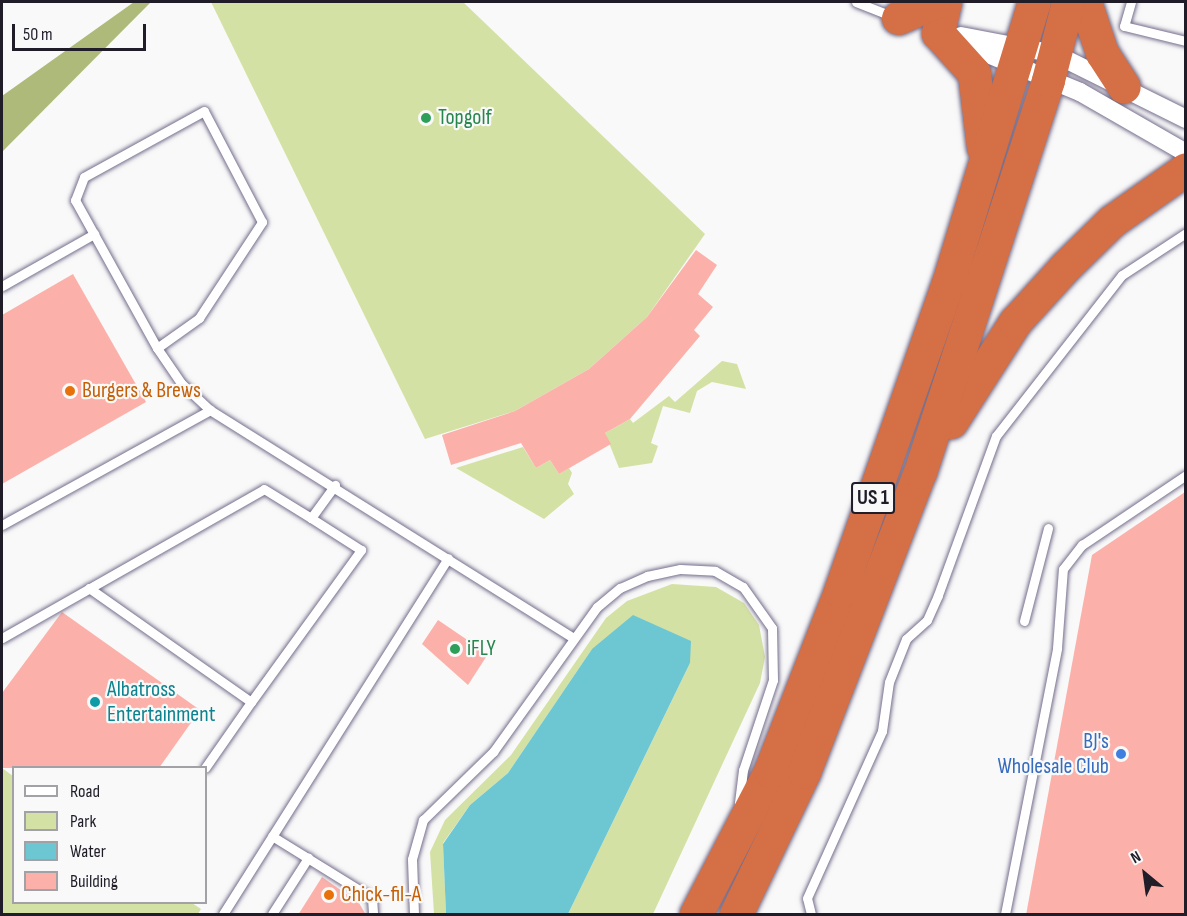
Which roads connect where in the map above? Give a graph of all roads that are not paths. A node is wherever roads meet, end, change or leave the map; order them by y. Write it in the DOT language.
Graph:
graph roads {
  1 [pos="856,2"];
  2 [pos="945,2"];
  3 [pos="1035,2"];
  4 [pos="1068,2"];
  5 [pos="1085,2"];
  6 [pos="1131,2"];
  7 [pos="924,22"];
  8 [pos="1185,41"];
  9 [pos="1019,57"];
  10 [pos="1051,67"];
  11 [pos="1124,87"];
  12 [pos="1185,119"];
  13 [pos="1185,153"];
  14 [pos="984,167"];
  15 [pos="1185,169"];
  16 [pos="1185,233"];
  17 [pos="94,234"];
  18 [pos="2,286"];
  19 [pos="158,348"];
  20 [pos="210,410"];
  21 [pos="921,472"];
  22 [pos="1185,475"];
  23 [pos="335,485"];
  24 [pos="311,518"];
  25 [pos="2,525"];
  26 [pos="1048,528"];
  27 [pos="448,558"];
  28 [pos="90,588"];
  29 [pos="1024,621"];
  30 [pos="2,638"];
  31 [pos="573,638"];
  32 [pos="251,702"];
  33 [pos="206,766"];
  34 [pos="272,836"];
  35 [pos="735,838"];
  36 [pos="308,858"];
  37 [pos="746,907"];
  38 [pos="223,915"];
  39 [pos="272,915"];
  40 [pos="373,915"];
  41 [pos="414,915"];
  42 [pos="696,915"];
  43 [pos="811,915"];
  44 [pos="1005,915"];
  1 -- 7 [label="lane"];
  2 -- 7 [label="highway"];
  3 -- 9 [label="highway, US 1"];
  4 -- 10 [label="highway, US 1"];
  5 -- 11 [label="highway"];
  6 -- 8 [label="lane"];
  7 -- 9 [label="street"];
  7 -- 14 [label="highway"];
  9 -- 10 [label="street"];
  9 -- 10 [label="street"];
  9 -- 14 [label="highway, US 1"];
  10 -- 11 [label="street"];
  10 -- 13 [label="street"];
  10 -- 21 [label="highway, US 1"];
  11 -- 12 [label="street"];
  14 -- 35 [label="highway, US 1"];
  15 -- 21 [label="highway"];
  16 -- 43 [label="lane"];
  17 -- 18 [label="lane"];
  17 -- 19 [label="lane"];
  17 -- 19 [label="lane"];
  19 -- 20 [label="lane"];
  20 -- 23 [label="lane"];
  20 -- 25 [label="lane"];
  21 -- 37 [label="highway, US 1"];
  22 -- 44 [label="lane"];
  23 -- 24 [label="lane"];
  23 -- 27 [label="lane"];
  24 -- 28 [label="lane"];
  24 -- 32 [label="lane"];
  26 -- 29 [label="lane"];
  27 -- 31 [label="lane"];
  27 -- 34 [label="lane"];
  28 -- 30 [label="lane"];
  28 -- 32 [label="lane"];
  31 -- 35 [label="lane"];
  31 -- 41 [label="lane"];
  32 -- 33 [label="lane"];
  34 -- 36 [label="lane"];
  34 -- 38 [label="lane"];
  35 -- 42 [label="highway, US 1"];
  36 -- 39 [label="lane"];
  36 -- 40 [label="lane"];
}
